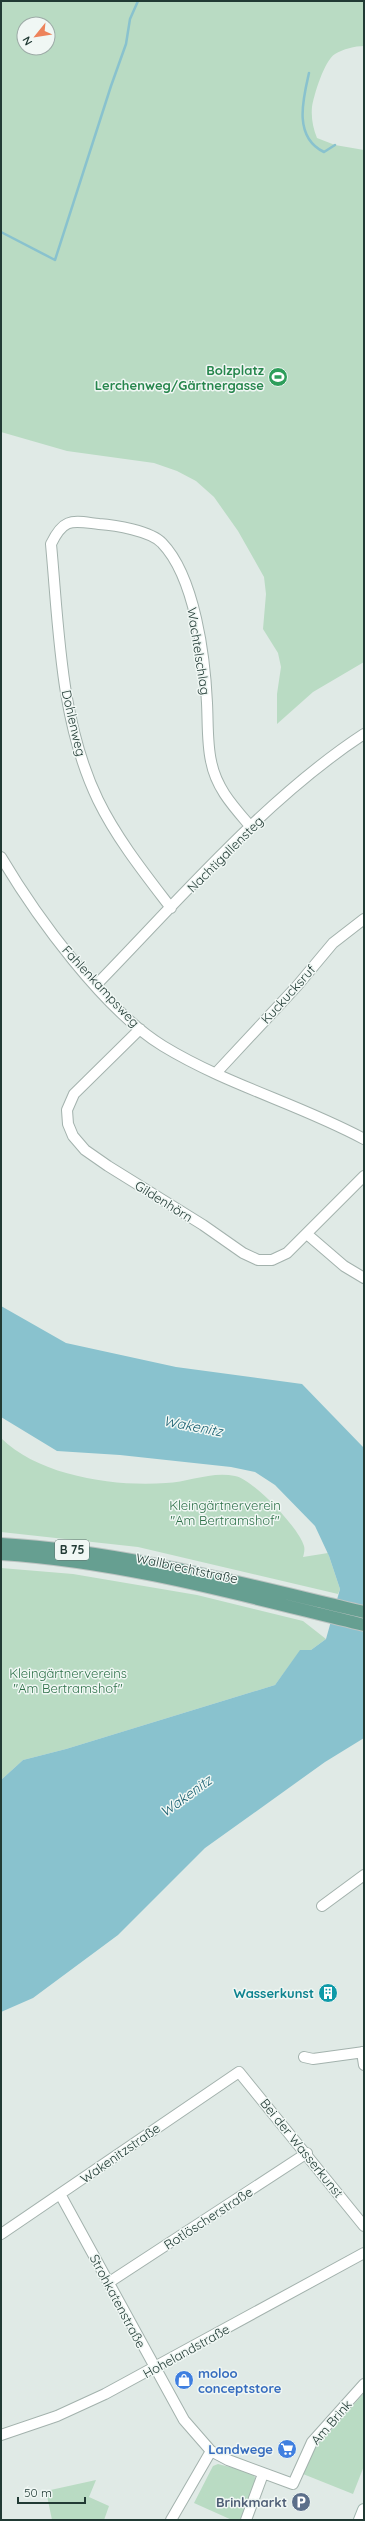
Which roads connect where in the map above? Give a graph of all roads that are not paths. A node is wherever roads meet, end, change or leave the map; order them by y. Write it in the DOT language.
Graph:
graph roads {
  1 [pos="69,521"];
  2 [pos="364,734"];
  3 [pos="250,827"];
  4 [pos="1,857"];
  5 [pos="171,908"];
  6 [pos="364,919"];
  7 [pos="96,985"];
  8 [pos="140,1029"];
  9 [pos="216,1073"];
  10 [pos="362,1135"];
  11 [pos="364,1176"];
  12 [pos="308,1235"];
  13 [pos="364,1278"];
  14 [pos="1,1544"];
  15 [pos="1,1554"];
  16 [pos="260,1594"];
  17 [pos="364,1612"];
  18 [pos="364,1625"];
  19 [pos="364,1875"];
  20 [pos="322,1906"];
  21 [pos="363,2052"];
  22 [pos="304,2057"];
  23 [pos="364,2065"];
  24 [pos="240,2072"];
  25 [pos="307,2153"];
  26 [pos="60,2194"];
  27 [pos="364,2226"];
  28 [pos="1,2234"];
  29 [pos="364,2253"];
  30 [pos="108,2283"];
  31 [pos="154,2369"];
  32 [pos="364,2384"];
  33 [pos="1,2435"];
  34 [pos="211,2451"];
  35 [pos="263,2474"];
  36 [pos="293,2484"];
  37 [pos="364,2510"];
  38 [pos="171,2520"];
  39 [pos="246,2520"];
  40 [pos="360,2520"];
  1 -- 3 [label="street, Wachtelschlag"];
  1 -- 5 [label="street, Dohlenweg"];
  2 -- 3 [label="street, Nachtigallensteg"];
  3 -- 5 [label="street, Nachtigallensteg"];
  4 -- 7 [label="street, Fahlenkampsweg"];
  5 -- 7 [label="street, Nachtigallensteg"];
  6 -- 9 [label="street, Kuckucksruf"];
  7 -- 8 [label="street, Fahlenkampsweg"];
  8 -- 9 [label="street, Fahlenkampsweg"];
  8 -- 12 [label="street, Gildenhörn"];
  9 -- 10 [label="street, Fahlenkampsweg"];
  11 -- 12 [label="street, Gildenhörn"];
  12 -- 13 [label="street"];
  14 -- 16 [label="main road, Wallbrechtstraße / B 75"];
  15 -- 16 [label="main road, Wallbrechtstraße / B 75"];
  16 -- 17 [label="main road, Wallbrechtstraße / B 75"];
  16 -- 18 [label="main road, Wallbrechtstraße / B 75"];
  19 -- 20 [label="street"];
  21 -- 22 [label="street"];
  21 -- 23 [label="street"];
  24 -- 25 [label="street, Bei der Wasserkunst"];
  24 -- 26 [label="street, Wakenitzstraße"];
  25 -- 27 [label="street, Bei der Wasserkunst"];
  25 -- 30 [label="street, Rotlöscherstraße"];
  26 -- 28 [label="street, Wakenitzstraße"];
  26 -- 30 [label="street, Strohkatenstraße"];
  29 -- 31 [label="street, Hohelandstraße"];
  30 -- 31 [label="street, Strohkatenstraße"];
  31 -- 33 [label="street, Hohelandstraße"];
  31 -- 34 [label="street, Strohkatenstraße"];
  32 -- 36 [label="street, Am Brink"];
  34 -- 35 [label="street, Strohkatenstraße"];
  34 -- 38 [label="street"];
  35 -- 36 [label="street, Strohkatenstraße"];
  35 -- 39 [label="street"];
  37 -- 40 [label="main road"];
}
